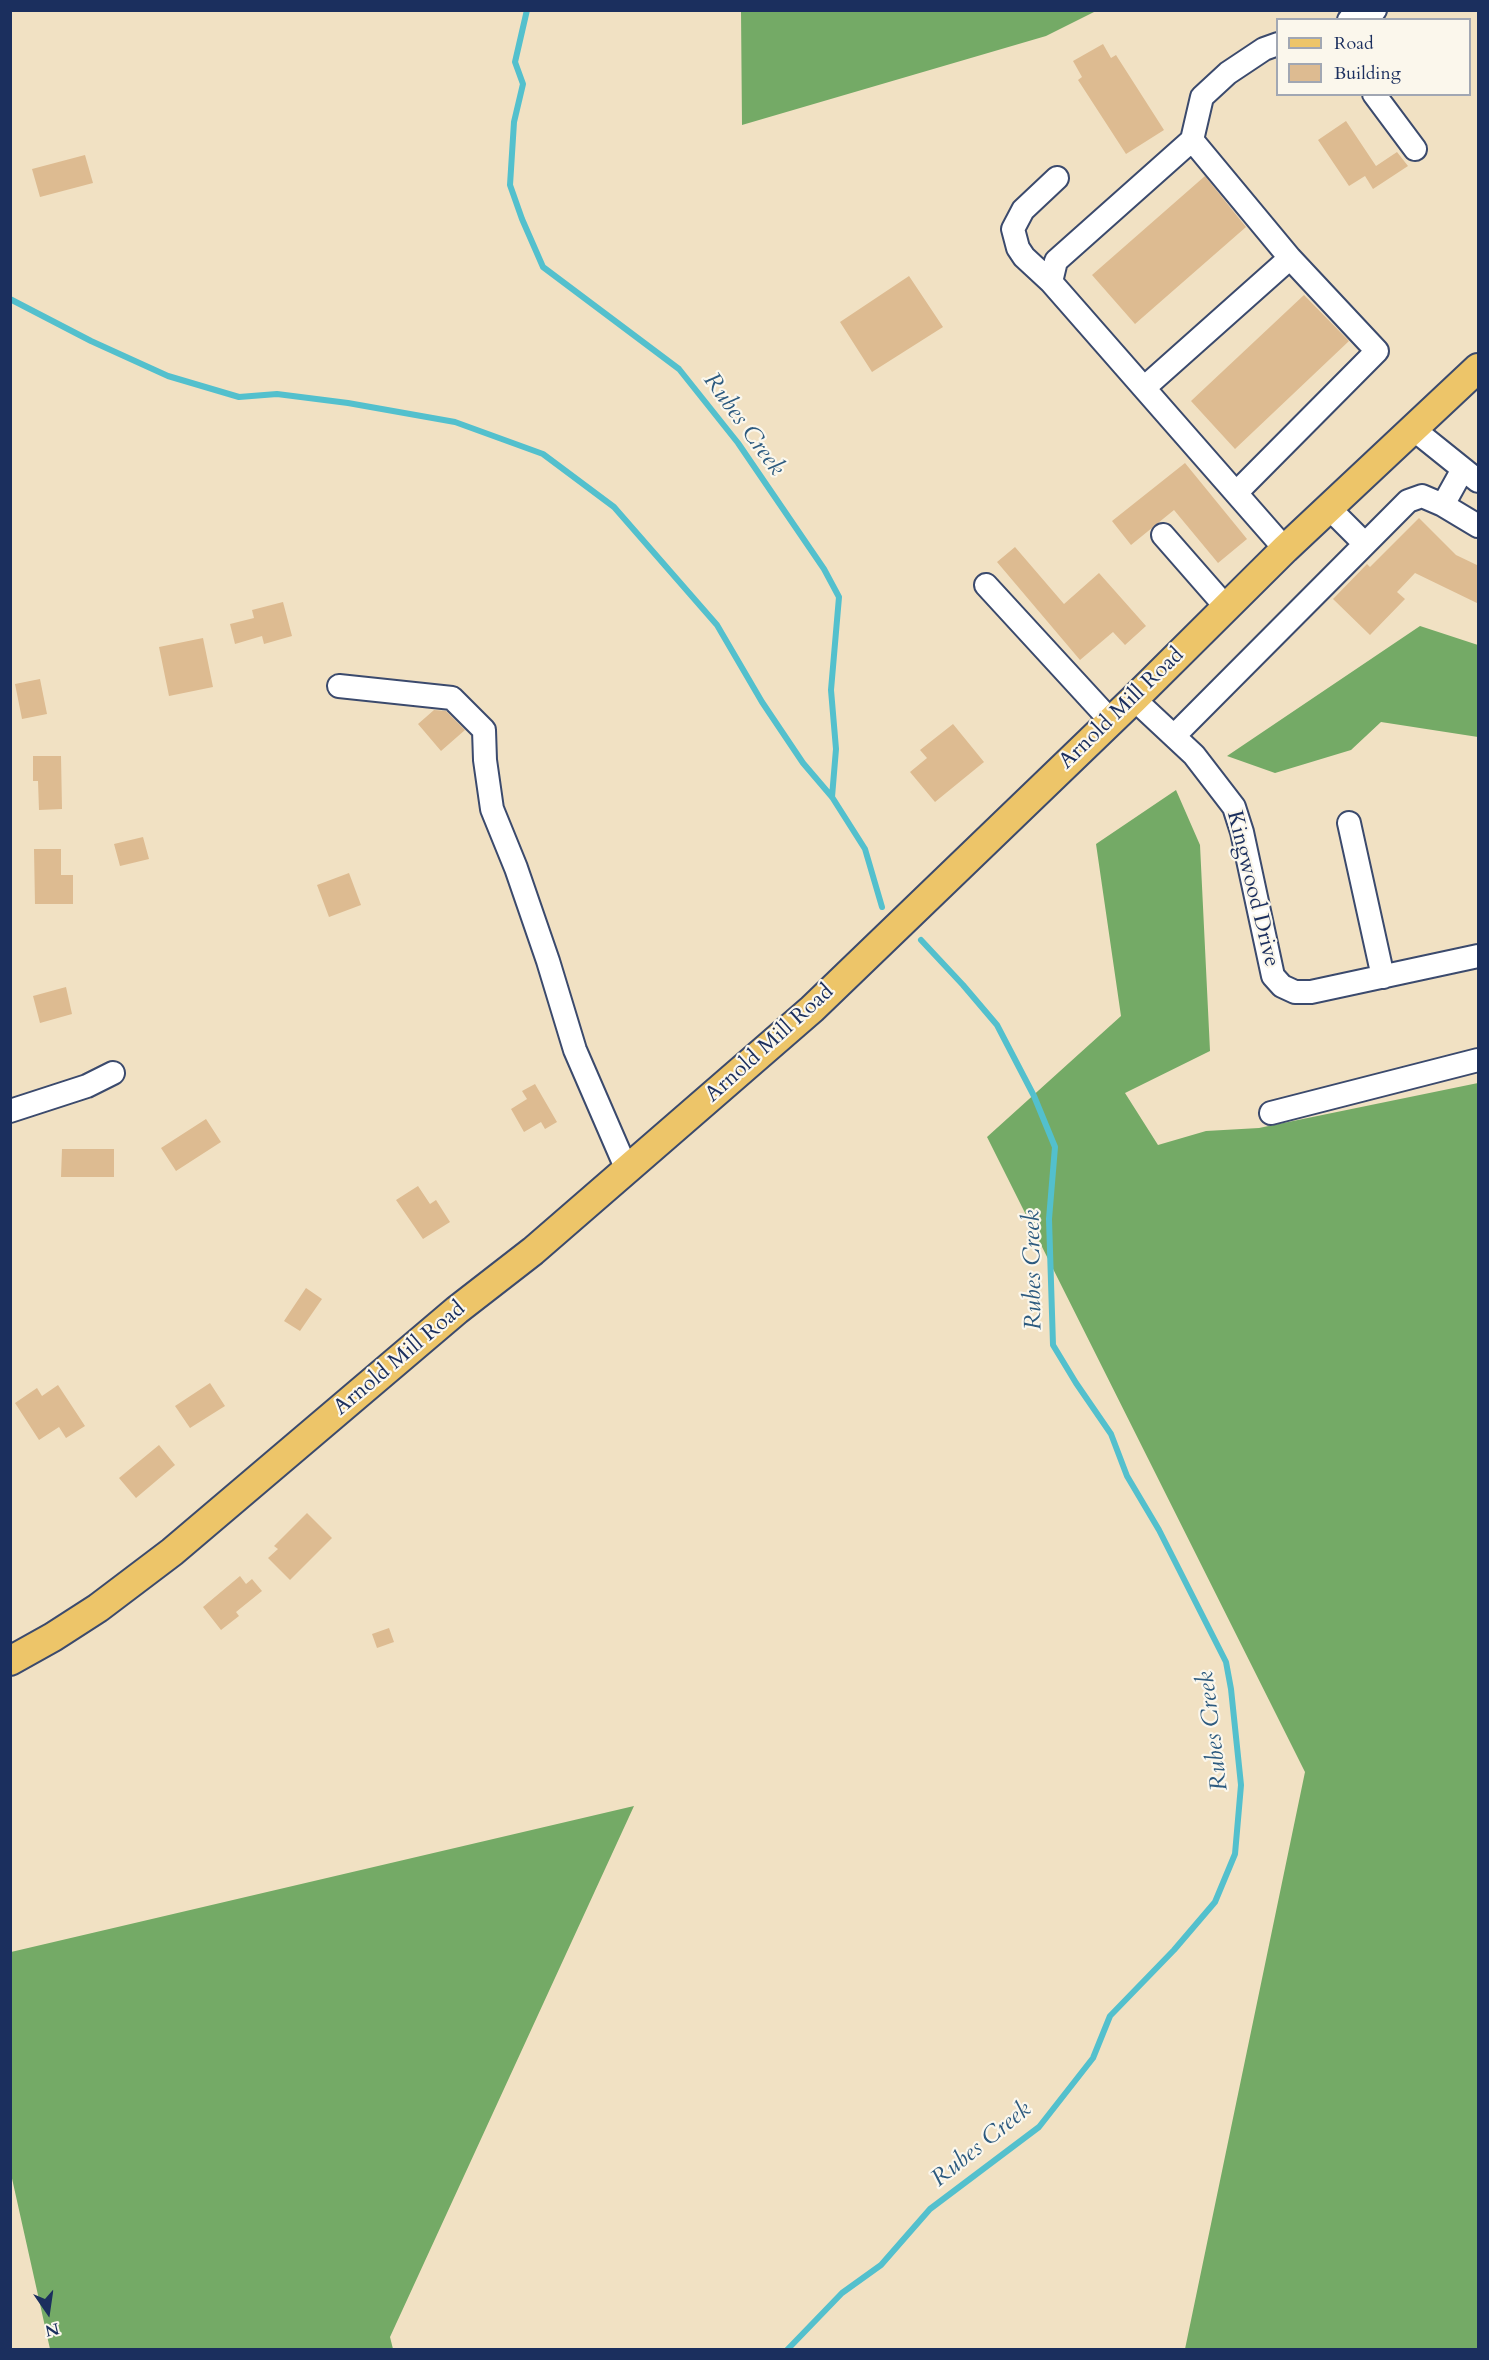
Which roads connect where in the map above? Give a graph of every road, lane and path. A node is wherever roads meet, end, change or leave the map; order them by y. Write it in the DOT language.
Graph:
graph roads {
  1 [pos="1375,10"];
  2 [pos="1354,18"];
  3 [pos="1276,45"];
  4 [pos="1375,96"];
  5 [pos="1192,140"];
  6 [pos="1415,149"];
  7 [pos="1057,178"];
  8 [pos="1290,258"];
  9 [pos="1051,282"];
  10 [pos="1479,368"];
  11 [pos="1144,388"];
  12 [pos="1412,429"];
  13 [pos="1471,475"];
  14 [pos="1236,493"];
  15 [pos="1443,505"];
  16 [pos="1329,508"];
  17 [pos="1479,526"];
  18 [pos="1163,535"];
  19 [pos="1365,544"];
  20 [pos="1285,549"];
  21 [pos="987,585"];
  22 [pos="1226,607"];
  23 [pos="339,686"];
  24 [pos="1134,699"];
  25 [pos="1111,722"];
  26 [pos="1174,736"];
  27 [pos="1349,823"];
  28 [pos="1479,956"];
  29 [pos="1383,977"];
  30 [pos="1479,1060"];
  31 [pos="113,1073"];
  32 [pos="10,1111"];
  33 [pos="1271,1113"];
  34 [pos="627,1170"];
  35 [pos="10,1661"];
  1 -- 2 [label="street"];
  3 -- 5 [label="street"];
  4 -- 6 [label="street"];
  5 -- 8 [label="street"];
  5 -- 9 [label="street"];
  7 -- 9 [label="street"];
  8 -- 11 [label="street"];
  8 -- 14 [label="street"];
  9 -- 11 [label="street"];
  10 -- 12 [label="main road, Arnold Mill Road"];
  11 -- 14 [label="street"];
  12 -- 13 [label="street"];
  12 -- 16 [label="main road, Arnold Mill Road"];
  13 -- 15 [label="street"];
  14 -- 20 [label="street"];
  15 -- 17 [label="street"];
  15 -- 19 [label="street"];
  16 -- 19 [label="street"];
  16 -- 20 [label="main road, Arnold Mill Road"];
  18 -- 22 [label="street"];
  19 -- 26 [label="street"];
  20 -- 22 [label="main road, Arnold Mill Road"];
  21 -- 25 [label="street"];
  22 -- 24 [label="main road, Arnold Mill Road"];
  23 -- 34 [label="street"];
  24 -- 25 [label="main road, Arnold Mill Road"];
  24 -- 26 [label="street, Kingwood Drive"];
  25 -- 34 [label="main road, Arnold Mill Road"];
  26 -- 29 [label="street, Kingwood Drive"];
  27 -- 29 [label="street"];
  28 -- 29 [label="street, Kingwood Drive"];
  30 -- 33 [label="street"];
  31 -- 32 [label="street"];
  34 -- 35 [label="main road, Arnold Mill Road"];
}
